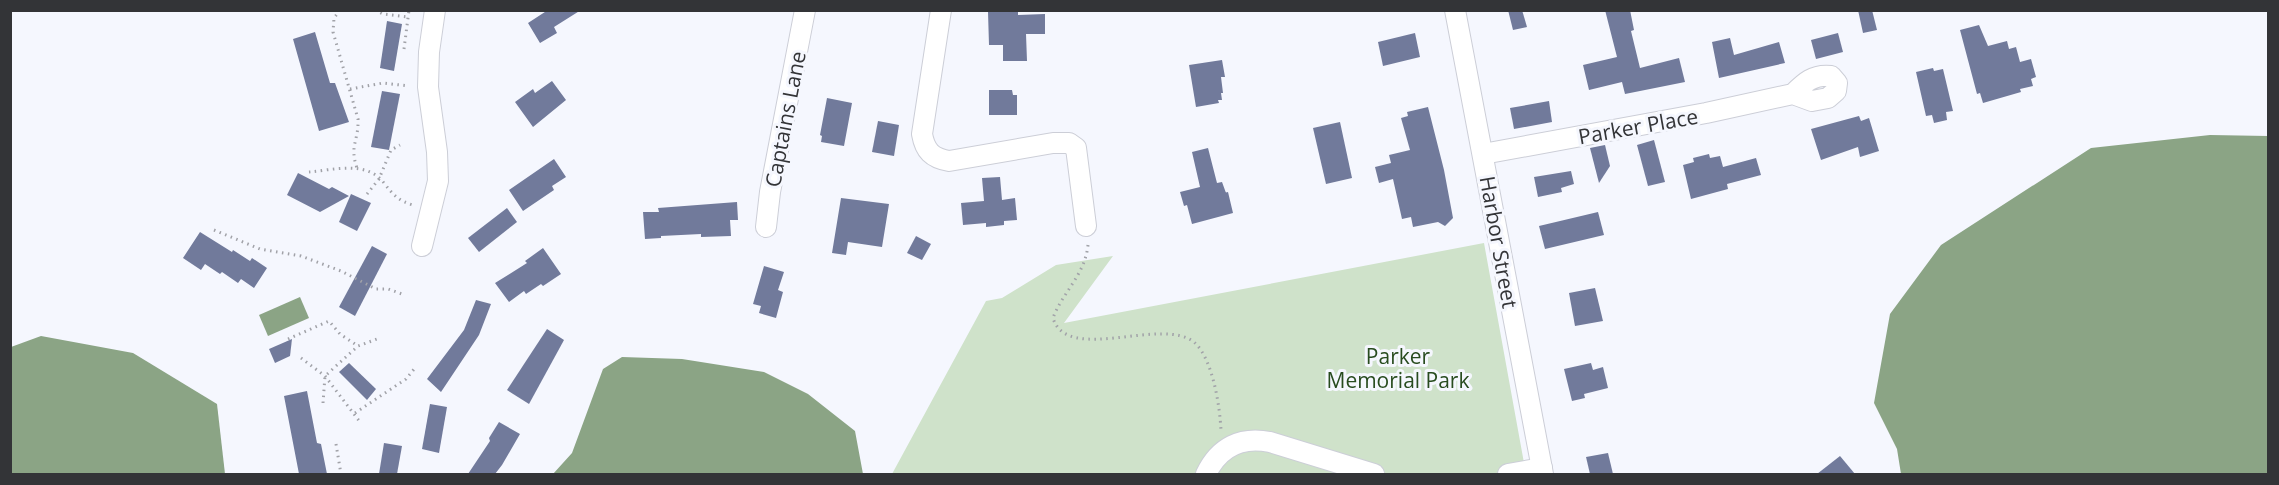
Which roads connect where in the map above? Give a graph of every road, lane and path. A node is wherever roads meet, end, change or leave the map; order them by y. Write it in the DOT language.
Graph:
graph roads {
  1 [pos="340,10"];
  2 [pos="375,10"];
  3 [pos="409,10"];
  4 [pos="435,10"];
  5 [pos="805,10"];
  6 [pos="941,10"];
  7 [pos="1455,10"];
  8 [pos="408,17"];
  9 [pos="404,49"];
  10 [pos="402,84"];
  11 [pos="350,89"];
  12 [pos="1792,94"];
  13 [pos="400,145"];
  14 [pos="1483,154"];
  15 [pos="357,168"];
  16 [pos="309,172"];
  17 [pos="379,179"];
  18 [pos="367,194"];
  19 [pos="430,211"];
  20 [pos="1086,226"];
  21 [pos="766,227"];
  22 [pos="214,230"];
  23 [pos="422,246"];
  24 [pos="402,294"];
  25 [pos="288,339"];
  26 [pos="377,339"];
  27 [pos="358,346"];
  28 [pos="301,358"];
  29 [pos="415,368"];
  30 [pos="325,376"];
  31 [pos="323,402"];
  32 [pos="355,413"];
  33 [pos="360,422"];
  34 [pos="336,444"];
  35 [pos="1221,453"];
  36 [pos="1542,471"];
  37 [pos="342,474"];
  38 [pos="1206,474"];
  39 [pos="1374,474"];
  40 [pos="1508,474"];
  1 -- 11 [label="path"];
  2 -- 8 [label="path"];
  3 -- 8 [label="path"];
  4 -- 19 [label="street"];
  5 -- 21 [label="street, Captains Lane"];
  6 -- 20 [label="street"];
  7 -- 14 [label="street, Harbor Street"];
  8 -- 9 [label="path"];
  10 -- 11 [label="path"];
  11 -- 15 [label="path"];
  12 -- 14 [label="street, Parker Place"];
  13 -- 17 [label="path"];
  14 -- 36 [label="street, Harbor Street"];
  15 -- 16 [label="path"];
  15 -- 17 [label="path"];
  17 -- 18 [label="path"];
  17 -- 19 [label="path"];
  19 -- 23 [label="street"];
  20 -- 35 [label="path"];
  22 -- 24 [label="path"];
  25 -- 27 [label="path"];
  26 -- 27 [label="path"];
  27 -- 30 [label="path"];
  28 -- 30 [label="path"];
  29 -- 32 [label="path"];
  30 -- 31 [label="path"];
  30 -- 32 [label="path"];
  32 -- 33 [label="path"];
  34 -- 37 [label="path"];
  35 -- 38 [label="street"];
  35 -- 39 [label="street"];
  36 -- 40 [label="street"];
}
